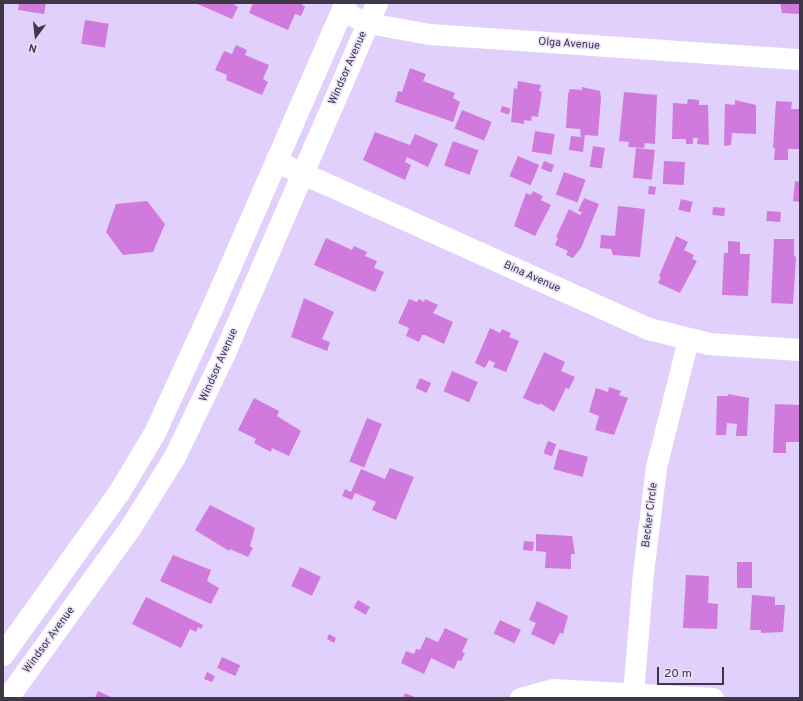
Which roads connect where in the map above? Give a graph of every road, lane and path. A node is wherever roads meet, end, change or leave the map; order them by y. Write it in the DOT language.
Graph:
graph roads {
  1 [pos="377,3"];
  2 [pos="344,7"];
  3 [pos="368,23"];
  4 [pos="800,59"];
  5 [pos="277,162"];
  6 [pos="303,173"];
  7 [pos="688,340"];
  8 [pos="800,350"];
  9 [pos="48,592"];
  10 [pos="74,606"];
  11 [pos="3,655"];
  12 [pos="633,694"];
  13 [pos="8,698"];
  14 [pos="520,698"];
  15 [pos="713,698"];
  1 -- 3 [label="main road, Windsor Avenue"];
  2 -- 3 [label="street, Olga Avenue"];
  2 -- 5 [label="main road"];
  3 -- 4 [label="street, Olga Avenue"];
  3 -- 6 [label="main road, Windsor Avenue"];
  5 -- 6 [label="main road, Bina Avenue"];
  5 -- 9 [label="main road"];
  6 -- 7 [label="main road, Bina Avenue"];
  6 -- 10 [label="main road, Windsor Avenue"];
  7 -- 8 [label="main road, Bina Avenue"];
  7 -- 12 [label="street, Becker Circle"];
  9 -- 10 [label="main road"];
  9 -- 11 [label="main road"];
  10 -- 13 [label="main road, Windsor Avenue"];
  12 -- 14 [label="street"];
  12 -- 15 [label="street"];
}
